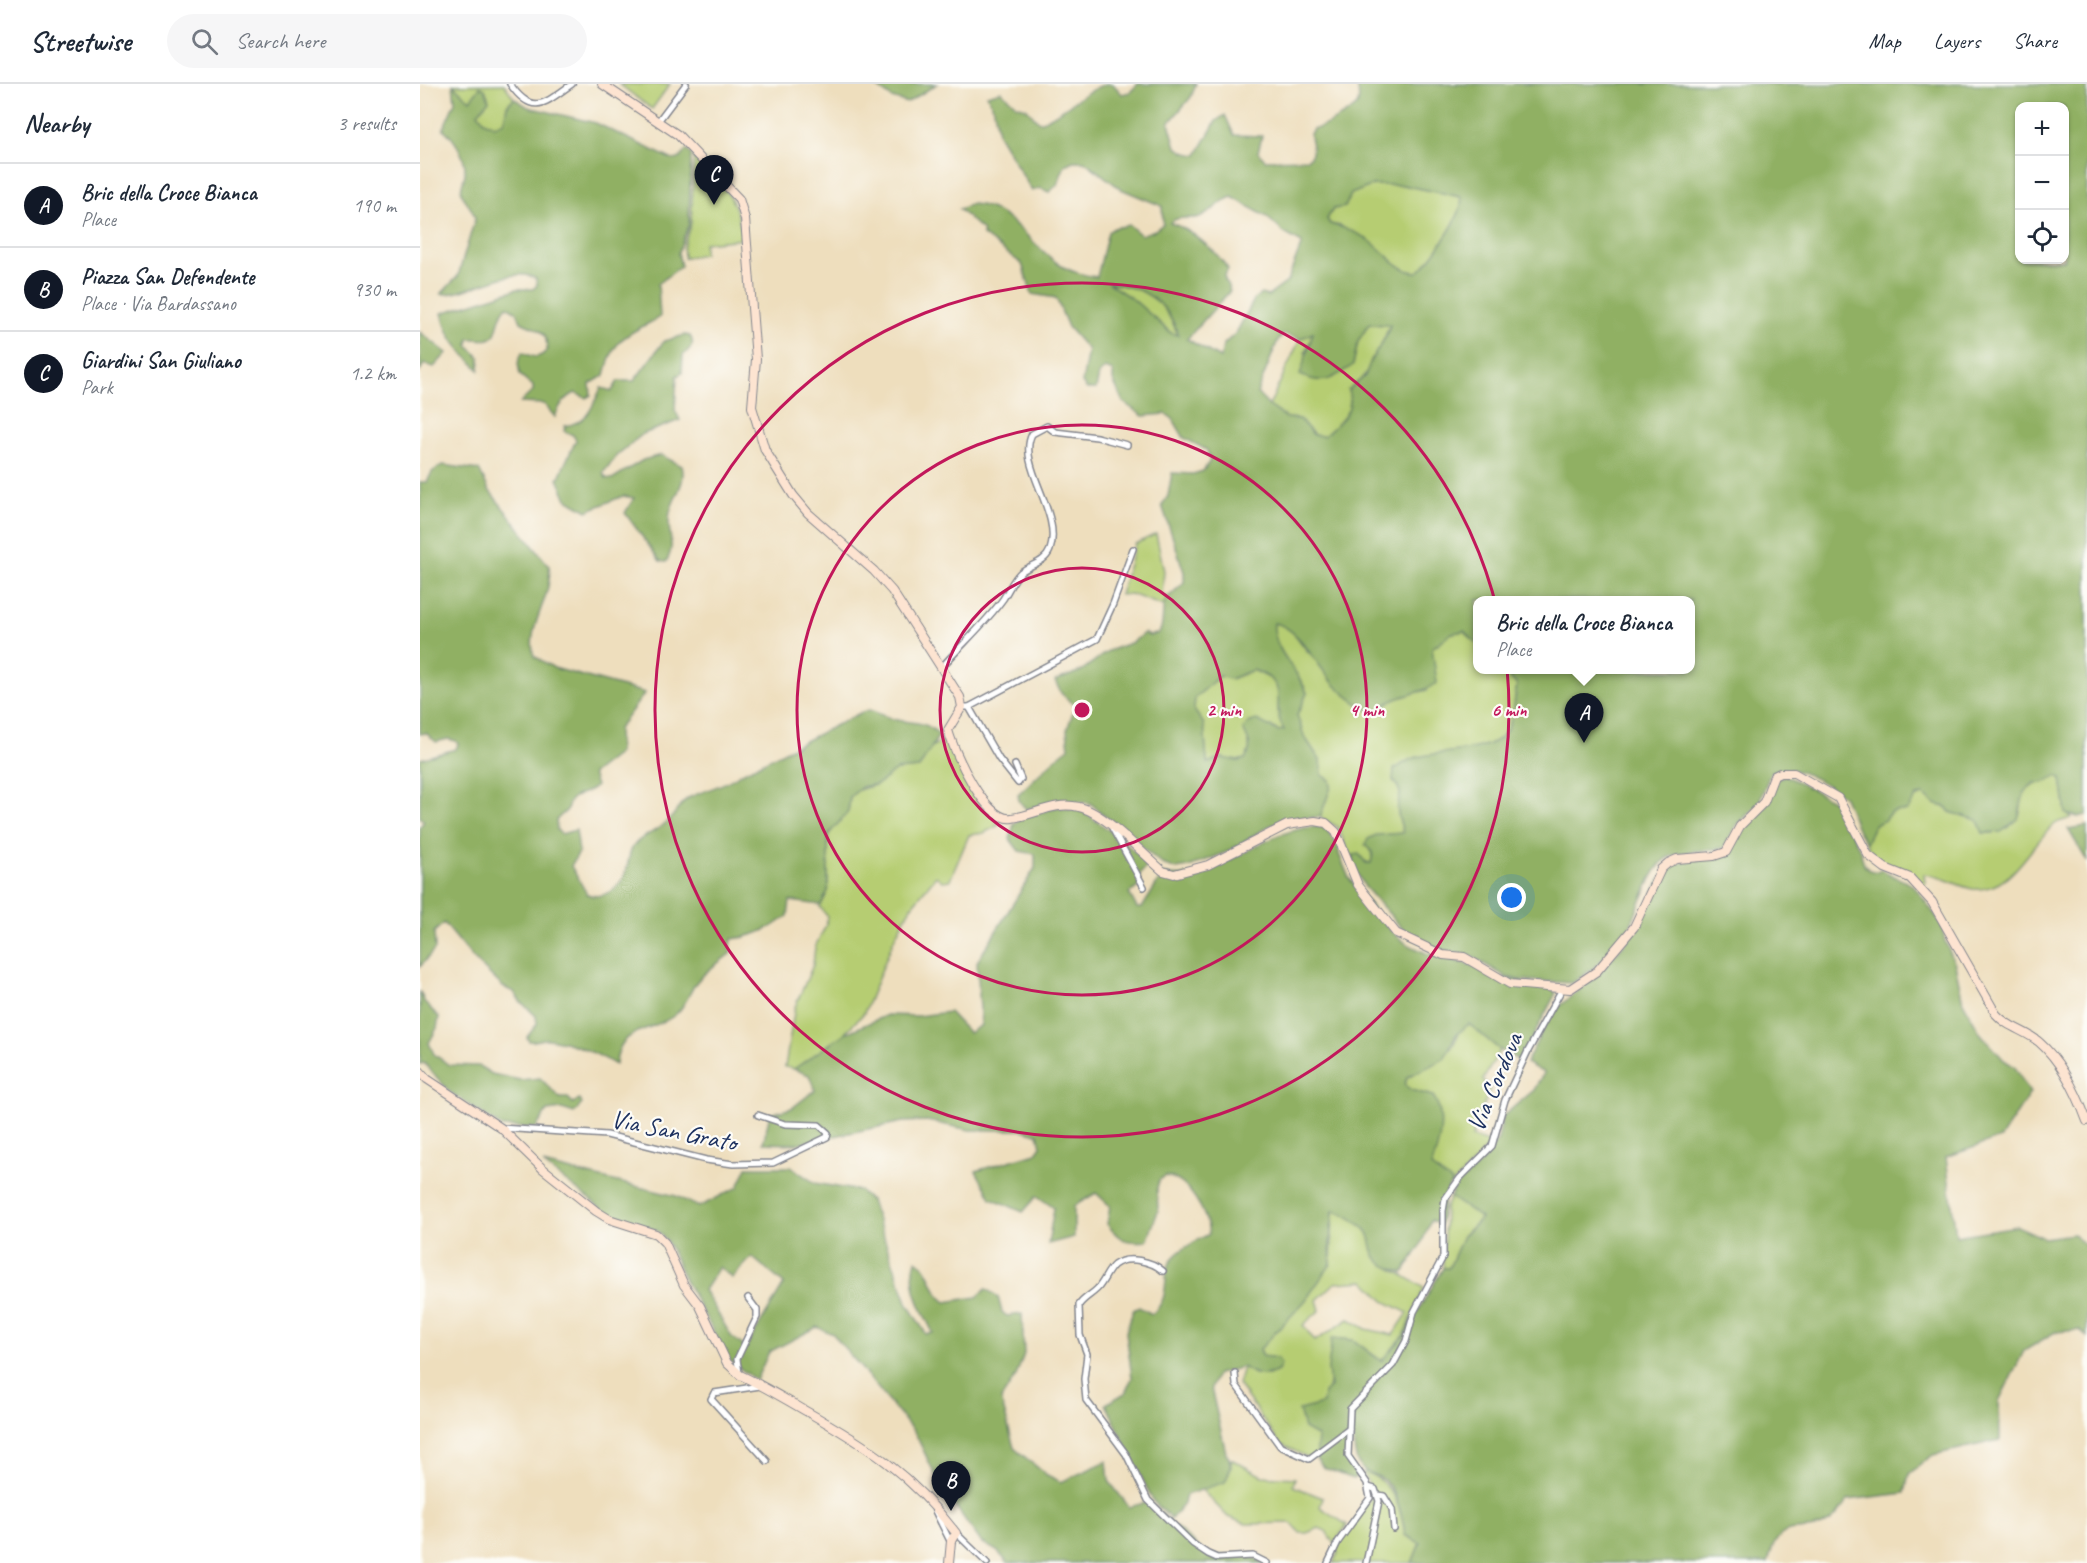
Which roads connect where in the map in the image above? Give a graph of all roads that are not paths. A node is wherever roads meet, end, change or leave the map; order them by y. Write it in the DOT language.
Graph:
graph roads {
  1 [pos="510,84"];
  2 [pos="572,84"];
  3 [pos="602,84"];
  4 [pos="686,84"];
  5 [pos="661,117"];
  6 [pos="1127,445"];
  7 [pos="1132,549"];
  8 [pos="941,668"];
  9 [pos="966,707"];
  10 [pos="1016,765"];
  11 [pos="1112,828"];
  12 [pos="1144,887"];
  13 [pos="1562,989"];
  14 [pos="420,1071"];
  15 [pos="2078,1101"];
  16 [pos="2087,1105"];
  17 [pos="758,1115"];
  18 [pos="2087,1121"];
  19 [pos="501,1128"];
  20 [pos="1163,1271"];
  21 [pos="748,1298"];
  22 [pos="1235,1373"];
  23 [pos="740,1375"];
  24 [pos="762,1386"];
  25 [pos="1349,1429"];
  26 [pos="767,1461"];
  27 [pos="1368,1487"];
  28 [pos="1378,1494"];
  29 [pos="930,1499"];
  30 [pos="1394,1529"];
  31 [pos="956,1533"];
  32 [pos="951,1544"];
  33 [pos="949,1563"];
  34 [pos="987,1563"];
  35 [pos="1267,1563"];
  36 [pos="1328,1563"];
  37 [pos="1366,1563"];
  1 -- 2 [label="street"];
  3 -- 5 [label="street"];
  4 -- 5 [label="street"];
  5 -- 8 [label="street"];
  6 -- 8 [label="street"];
  7 -- 9 [label="street"];
  8 -- 9 [label="street"];
  9 -- 10 [label="street"];
  9 -- 11 [label="street"];
  11 -- 12 [label="street"];
  11 -- 13 [label="street"];
  13 -- 15 [label="street"];
  13 -- 25 [label="street, Via Cordova"];
  14 -- 19 [label="street"];
  15 -- 16 [label="street"];
  15 -- 18 [label="street"];
  17 -- 19 [label="street, Via San Grato"];
  19 -- 23 [label="street"];
  20 -- 35 [label="street"];
  21 -- 23 [label="street"];
  22 -- 25 [label="street"];
  23 -- 24 [label="street"];
  24 -- 26 [label="street"];
  24 -- 29 [label="street"];
  25 -- 27 [label="street, Via Cordova"];
  27 -- 28 [label="street"];
  27 -- 36 [label="street"];
  28 -- 30 [label="street"];
  28 -- 37 [label="street"];
  29 -- 31 [label="street"];
  29 -- 32 [label="street"];
  31 -- 32 [label="street"];
  31 -- 34 [label="street"];
  32 -- 33 [label="street"];
}
